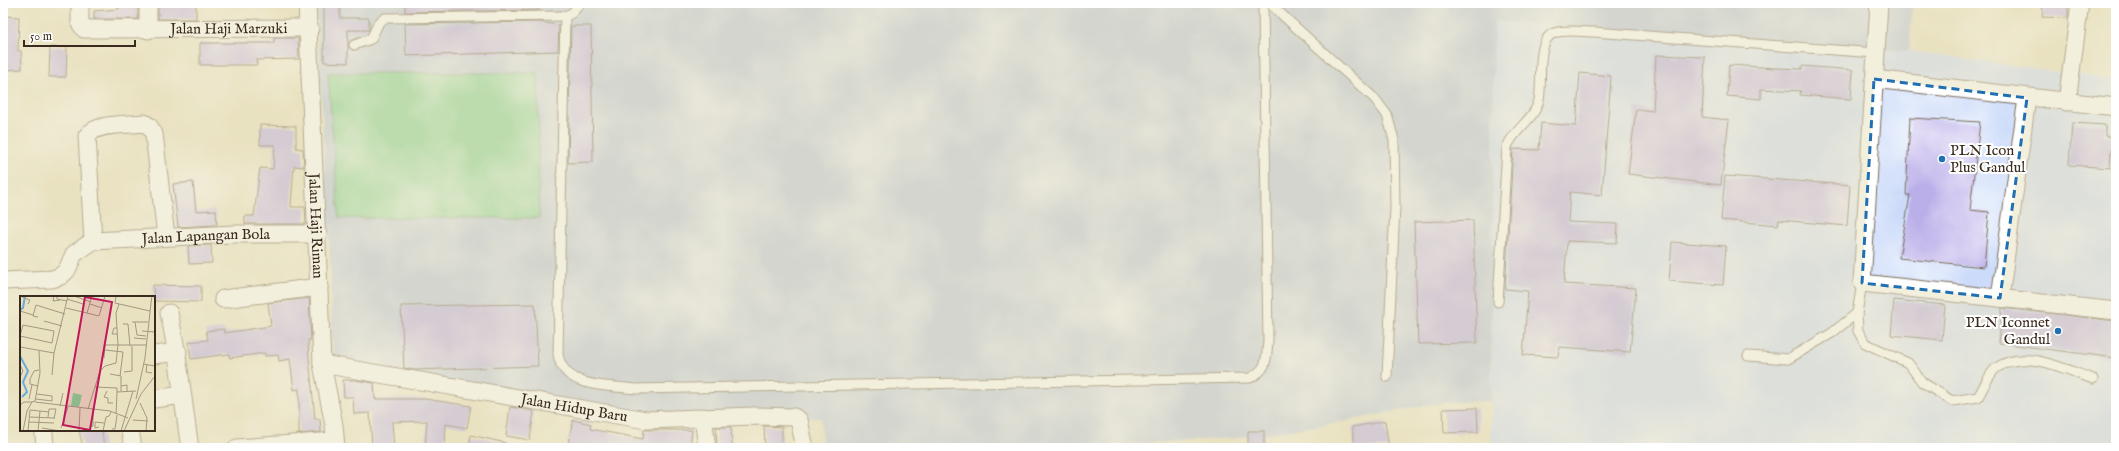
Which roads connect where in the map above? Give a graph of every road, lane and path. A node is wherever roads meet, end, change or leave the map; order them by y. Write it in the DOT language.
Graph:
graph roads {
  1 [pos="80,3"];
  2 [pos="148,3"];
  3 [pos="307,3"];
  4 [pos="580,3"];
  5 [pos="1263,3"];
  6 [pos="1269,3"];
  7 [pos="1879,3"];
  8 [pos="2080,3"];
  9 [pos="566,16"];
  10 [pos="310,28"];
  11 [pos="148,30"];
  12 [pos="354,45"];
  13 [pos="1875,53"];
  14 [pos="1874,79"];
  15 [pos="2027,98"];
  16 [pos="2067,102"];
  17 [pos="2116,107"];
  18 [pos="318,234"];
  19 [pos="166,237"];
  20 [pos="94,241"];
  21 [pos="3,281"];
  22 [pos="1862,283"];
  23 [pos="320,287"];
  24 [pos="2000,298"];
  25 [pos="223,299"];
  26 [pos="1498,302"];
  27 [pos="2116,311"];
  28 [pos="169,313"];
  29 [pos="1857,313"];
  30 [pos="178,352"];
  31 [pos="155,355"];
  32 [pos="1748,356"];
  33 [pos="322,364"];
  34 [pos="1387,377"];
  35 [pos="2093,379"];
  36 [pos="182,395"];
  37 [pos="155,399"];
  38 [pos="703,417"];
  39 [pos="130,431"];
  40 [pos="335,445"];
  41 [pos="132,448"];
  42 [pos="190,448"];
  43 [pos="237,448"];
  44 [pos="244,448"];
  45 [pos="707,448"];
  46 [pos="805,448"];
  1 -- 11 [label="street, Jalan Haji Marzuki"];
  2 -- 11 [label="street"];
  3 -- 10 [label="street, Jalan Haji Riman"];
  4 -- 9 [label="lane"];
  5 -- 9 [label="lane"];
  6 -- 34 [label="lane"];
  7 -- 13 [label="street"];
  8 -- 16 [label="street"];
  9 -- 12 [label="lane"];
  10 -- 11 [label="street, Jalan Haji Marzuki"];
  10 -- 18 [label="street, Jalan Haji Riman"];
  13 -- 14 [label="street"];
  13 -- 26 [label="lane"];
  14 -- 15 [label="street"];
  14 -- 22 [label="street"];
  15 -- 16 [label="street"];
  15 -- 24 [label="street"];
  16 -- 17 [label="street"];
  18 -- 19 [label="street, Jalan Lapangan Bola"];
  18 -- 23 [label="street, Jalan Haji Riman"];
  19 -- 20 [label="street, Jalan Lapangan Bola"];
  19 -- 20 [label="street"];
  20 -- 21 [label="street"];
  22 -- 24 [label="street"];
  22 -- 29 [label="lane"];
  23 -- 25 [label="street"];
  23 -- 33 [label="street, Jalan Haji Riman"];
  24 -- 27 [label="street"];
  28 -- 30 [label="street"];
  29 -- 32 [label="lane"];
  29 -- 35 [label="lane"];
  30 -- 31 [label="street"];
  30 -- 36 [label="street"];
  33 -- 38 [label="street, Jalan Hidup Baru"];
  33 -- 40 [label="street, Jalan Haji Riman"];
  36 -- 37 [label="street"];
  36 -- 42 [label="street"];
  38 -- 45 [label="street"];
  38 -- 46 [label="street, Jalan Hidup Baru"];
  39 -- 41 [label="street"];
  40 -- 44 [label="street"];
  43 -- 44 [label="street"];
}
